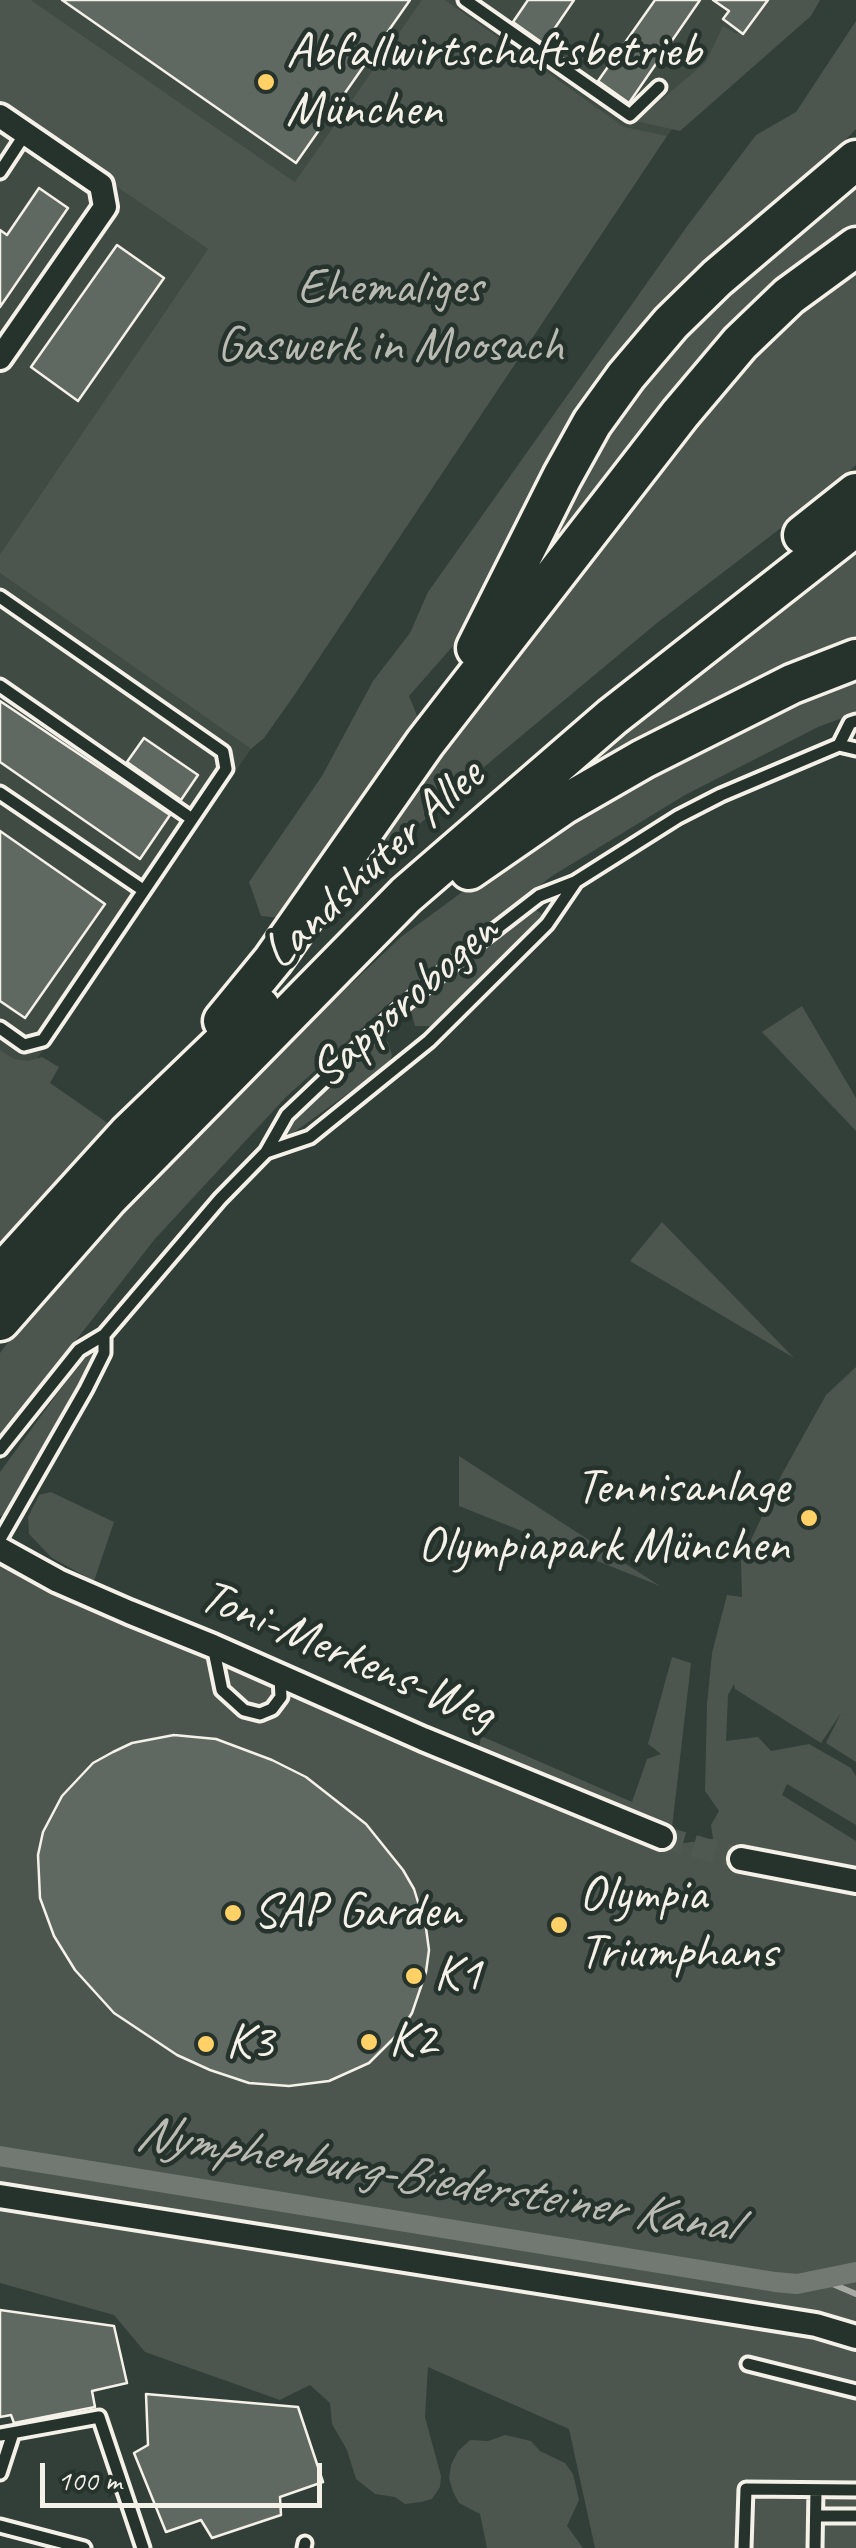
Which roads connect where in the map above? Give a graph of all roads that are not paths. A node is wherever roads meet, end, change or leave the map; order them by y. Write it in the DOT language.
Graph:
graph roads {
  1 [pos="470,2"];
  2 [pos="659,87"];
  3 [pos="0,116"];
  4 [pos="26,134"];
  5 [pos="856,160"];
  6 [pos="0,172"];
  7 [pos="856,247"];
  8 [pos="0,358"];
  9 [pos="856,494"];
  10 [pos="856,526"];
  11 [pos="0,597"];
  12 [pos="856,659"];
  13 [pos="0,686"];
  14 [pos="856,721"];
  15 [pos="425,743"];
  16 [pos="839,745"];
  17 [pos="856,749"];
  18 [pos="0,793"];
  19 [pos="192,819"];
  20 [pos="576,882"];
  21 [pos="143,890"];
  22 [pos="308,993"];
  23 [pos="0,1028"];
  24 [pos="128,1134"];
  25 [pos="266,1152"];
  26 [pos="0,1275"];
  27 [pos="0,1321"];
  28 [pos="104,1335"];
  29 [pos="0,1450"];
  30 [pos="0,1540"];
  31 [pos="0,1548"];
  32 [pos="213,1646"];
  33 [pos="278,1675"];
  34 [pos="662,1837"];
  35 [pos="741,1859"];
  36 [pos="856,1881"];
  37 [pos="0,2196"];
  38 [pos="856,2337"];
  39 [pos="748,2364"];
  40 [pos="856,2391"];
  41 [pos="6,2434"];
  42 [pos="0,2472"];
  43 [pos="816,2490"];
  44 [pos="856,2490"];
  45 [pos="816,2516"];
  46 [pos="856,2516"];
  47 [pos="0,2526"];
  48 [pos="84,2548"];
  49 [pos="143,2548"];
  50 [pos="744,2548"];
  51 [pos="815,2548"];
  1 -- 2 [label="lane"];
  3 -- 4 [label="street"];
  4 -- 6 [label="lane"];
  4 -- 8 [label="street"];
  5 -- 15 [label="highway"];
  7 -- 15 [label="highway, Landshuter Allee"];
  9 -- 24 [label="highway, Landshuter Allee"];
  10 -- 22 [label="highway, Landshuter Allee"];
  11 -- 19 [label="lane"];
  12 -- 22 [label="highway"];
  13 -- 19 [label="lane"];
  14 -- 16 [label="lane"];
  15 -- 24 [label="highway, Landshuter Allee"];
  16 -- 17 [label="lane"];
  16 -- 20 [label="lane, Sapporobogen"];
  18 -- 21 [label="lane"];
  19 -- 21 [label="lane"];
  20 -- 25 [label="lane, Sapporobogen"];
  20 -- 25 [label="lane, Sapporobogen"];
  21 -- 23 [label="lane"];
  22 -- 27 [label="highway, Landshuter Allee"];
  24 -- 26 [label="highway, Landshuter Allee"];
  25 -- 28 [label="lane, Sapporobogen"];
  28 -- 29 [label="lane, Sapporobogen"];
  28 -- 30 [label="lane, Sapporobogen"];
  31 -- 32 [label="street, Toni-Merkens-Weg"];
  32 -- 33 [label="street, Toni-Merkens-Weg"];
  32 -- 33 [label="lane"];
  33 -- 34 [label="street, Toni-Merkens-Weg"];
  35 -- 36 [label="street"];
  37 -- 38 [label="street"];
  39 -- 40 [label="lane"];
  41 -- 42 [label="lane"];
  41 -- 49 [label="lane"];
  43 -- 44 [label="lane"];
  43 -- 45 [label="lane"];
  43 -- 50 [label="lane"];
  45 -- 46 [label="lane"];
  45 -- 51 [label="lane"];
  47 -- 48 [label="lane"];
}
